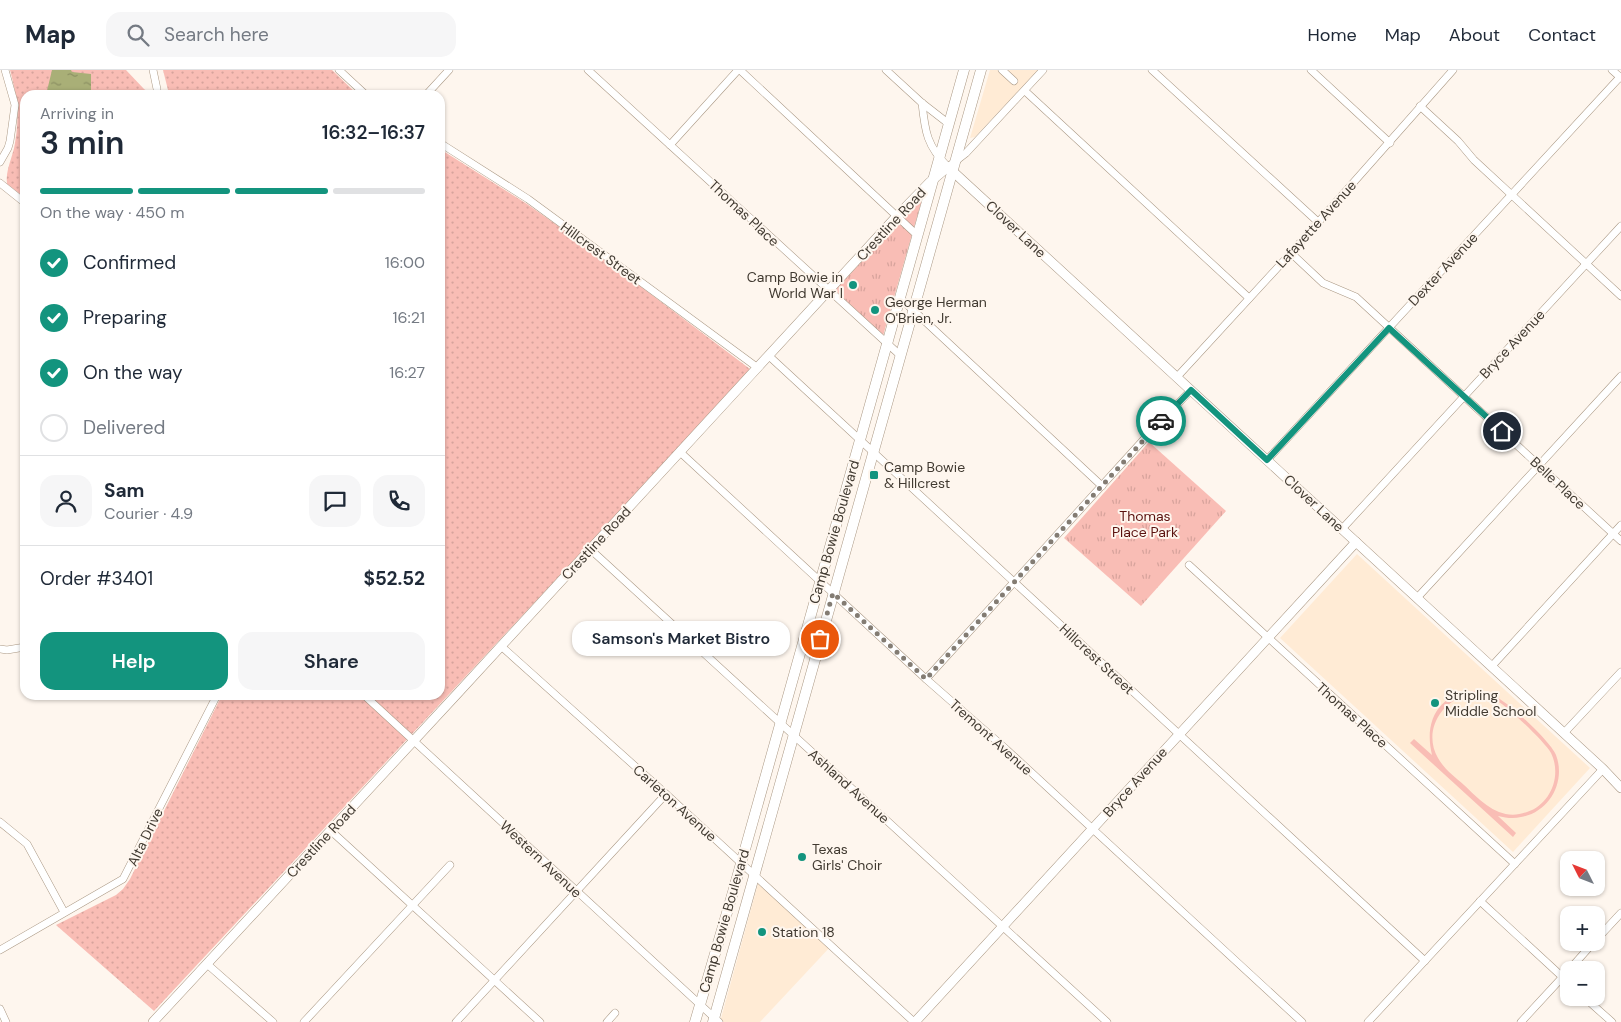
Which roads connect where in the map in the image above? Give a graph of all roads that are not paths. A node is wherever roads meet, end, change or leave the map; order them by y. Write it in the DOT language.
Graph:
graph roads {
  1 [pos="5,70"];
  2 [pos="153,70"];
  3 [pos="340,70"];
  4 [pos="449,70"];
  5 [pos="588,70"];
  6 [pos="739,70"];
  7 [pos="886,70"];
  8 [pos="964,70"];
  9 [pos="981,70"];
  10 [pos="1002,70"];
  11 [pos="1043,70"];
  12 [pos="1152,70"];
  13 [pos="1311,70"];
  14 [pos="1453,70"];
  15 [pos="1612,70"];
  16 [pos="1620,78"];
  17 [pos="1014,81"];
  18 [pos="156,90"];
  19 [pos="361,90"];
  20 [pos="431,90"];
  21 [pos="1025,91"];
  22 [pos="922,103"];
  23 [pos="1420,106"];
  24 [pos="949,124"];
  25 [pos="1390,143"];
  26 [pos="670,145"];
  27 [pos="445,146"];
  28 [pos="940,158"];
  29 [pos="0,162"];
  30 [pos="952,166"];
  31 [pos="934,178"];
  32 [pos="0,183"];
  33 [pos="1512,195"];
  34 [pos="20,199"];
  35 [pos="897,216"];
  36 [pos="1318,222"];
  37 [pos="1621,226"];
  38 [pos="917,235"];
  39 [pos="1291,253"];
  40 [pos="1586,264"];
  41 [pos="828,291"];
  42 [pos="1621,296"];
  43 [pos="900,298"];
  44 [pos="1249,298"];
  45 [pos="914,311"];
  46 [pos="1389,328"];
  47 [pos="888,344"];
  48 [pos="769,356"];
  49 [pos="901,356"];
  50 [pos="758,368"];
  51 [pos="1621,376"];
  52 [pos="1177,377"];
  53 [pos="1191,390"];
  54 [pos="1464,397"];
  55 [pos="860,440"];
  56 [pos="680,452"];
  57 [pos="874,453"];
  58 [pos="1267,460"];
  59 [pos="1539,466"];
  60 [pos="1102,486"];
  61 [pos="1621,525"];
  62 [pos="1342,529"];
  63 [pos="1613,533"];
  64 [pos="1621,541"];
  65 [pos="1356,542"];
  66 [pos="590,549"];
  67 [pos="1189,565"];
  68 [pos="820,580"];
  69 [pos="1014,582"];
  70 [pos="833,593"];
  71 [pos="1417,598"];
  72 [pos="1268,638"];
  73 [pos="501,646"];
  74 [pos="20,648"];
  75 [pos="0,649"];
  76 [pos="1492,666"];
  77 [pos="1621,672"];
  78 [pos="926,679"];
  79 [pos="214,700"];
  80 [pos="369,700"];
  81 [pos="780,722"];
  82 [pos="1564,733"];
  83 [pos="1179,734"];
  84 [pos="794,736"];
  85 [pos="413,741"];
  86 [pos="1603,769"];
  87 [pos="1621,788"];
  88 [pos="666,794"];
  89 [pos="0,822"];
  90 [pos="1092,829"];
  91 [pos="330,830"];
  92 [pos="741,863"];
  93 [pos="1515,864"];
  94 [pos="450,865"];
  95 [pos="755,876"];
  96 [pos="576,891"];
  97 [pos="1480,902"];
  98 [pos="412,905"];
  99 [pos="64,912"];
  100 [pos="1621,913"];
  101 [pos="1003,926"];
  102 [pos="1605,930"];
  103 [pos="721,932"];
  104 [pos="738,936"];
  105 [pos="0,950"];
  106 [pos="1586,951"];
  107 [pos="1425,961"];
  108 [pos="1577,961"];
  109 [pos="207,964"];
  110 [pos="1560,974"];
  111 [pos="495,980"];
  112 [pos="1560,980"];
  113 [pos="700,1006"];
  114 [pos="1594,1006"];
  115 [pos="0,1008"];
  116 [pos="615,1014"];
  117 [pos="715,1020"];
  118 [pos="6,1022"];
  119 [pos="153,1022"];
  120 [pos="273,1022"];
  121 [pos="304,1022"];
  122 [pos="456,1022"];
  123 [pos="540,1022"];
  124 [pos="607,1022"];
  125 [pos="695,1022"];
  126 [pos="914,1022"];
  127 [pos="1107,1022"];
  128 [pos="1302,1022"];
  129 [pos="1368,1022"];
  130 [pos="1521,1022"];
  131 [pos="1612,1022"];
  1 -- 29 [label="street"];
  2 -- 18 [label="street"];
  3 -- 19 [label="street"];
  4 -- 20 [label="street"];
  5 -- 26 [label="street, Thomas Place"];
  6 -- 26 [label="street"];
  6 -- 35 [label="street"];
  7 -- 22 [label="street"];
  8 -- 24 [label="main road, Camp Bowie Boulevard"];
  9 -- 30 [label="main road, Camp Bowie Boulevard"];
  10 -- 17 [label="street"];
  11 -- 21 [label="street, Crestline Road"];
  12 -- 36 [label="street"];
  13 -- 25 [label="street"];
  14 -- 23 [label="street, Lafayette Avenue"];
  15 -- 16 [label="street"];
  16 -- 33 [label="street, Dexter Avenue"];
  21 -- 30 [label="street, Crestline Road"];
  21 -- 44 [label="street"];
  22 -- 24 [label="street"];
  22 -- 28 [label="street, Clover Lane"];
  23 -- 25 [label="street, Lafayette Avenue"];
  23 -- 33 [label="street"];
  24 -- 28 [label="main road, Camp Bowie Boulevard"];
  25 -- 36 [label="street, Lafayette Avenue"];
  26 -- 41 [label="street, Thomas Place"];
  27 -- 50 [label="street, Hillcrest Street"];
  28 -- 30 [label="street, Clover Lane"];
  28 -- 31 [label="main road, Camp Bowie Boulevard"];
  30 -- 31 [label="street, Crestline Road"];
  30 -- 45 [label="main road, Camp Bowie Boulevard"];
  30 -- 52 [label="street, Clover Lane"];
  31 -- 35 [label="street, Crestline Road"];
  31 -- 38 [label="main road, Camp Bowie Boulevard"];
  32 -- 34 [label="street"];
  33 -- 40 [label="street"];
  33 -- 46 [label="street, Dexter Avenue"];
  35 -- 38 [label="street"];
  35 -- 41 [label="street, Crestline Road"];
  36 -- 39 [label="street, Lafayette Avenue"];
  37 -- 40 [label="street, Bryce Avenue"];
  38 -- 43 [label="main road, Camp Bowie Boulevard"];
  39 -- 44 [label="street, Lafayette Avenue"];
  39 -- 46 [label="street, Belle Place"];
  40 -- 42 [label="street"];
  40 -- 54 [label="street, Bryce Avenue"];
  41 -- 47 [label="street, Thomas Place"];
  41 -- 48 [label="street, Crestline Road"];
  43 -- 45 [label="street"];
  43 -- 47 [label="main road, Camp Bowie Boulevard"];
  44 -- 52 [label="street, Lafayette Avenue"];
  45 -- 49 [label="main road, Camp Bowie Boulevard"];
  45 -- 60 [label="street"];
  46 -- 54 [label="street, Belle Place"];
  46 -- 58 [label="street, Dexter Avenue"];
  47 -- 49 [label="street, Thomas Place"];
  47 -- 55 [label="main road, Camp Bowie Boulevard"];
  48 -- 50 [label="street, Crestline Road"];
  48 -- 55 [label="street, Hillcrest Street"];
  49 -- 57 [label="main road, Camp Bowie Boulevard"];
  50 -- 56 [label="street, Crestline Road"];
  51 -- 59 [label="street"];
  52 -- 53 [label="street, Clover Lane"];
  53 -- 58 [label="street, Clover Lane"];
  53 -- 60 [label="street"];
  54 -- 59 [label="street, Belle Place"];
  54 -- 62 [label="street, Bryce Avenue"];
  55 -- 57 [label="street, Hillcrest Street"];
  55 -- 68 [label="main road, Camp Bowie Boulevard"];
  56 -- 66 [label="street, Crestline Road"];
  56 -- 68 [label="street, Tremont Avenue"];
  57 -- 69 [label="street, Hillcrest Street"];
  57 -- 70 [label="main road, Camp Bowie Boulevard"];
  58 -- 62 [label="street, Clover Lane"];
  59 -- 63 [label="street, Belle Place"];
  59 -- 71 [label="street"];
  60 -- 69 [label="street"];
  61 -- 63 [label="street"];
  62 -- 65 [label="street, Clover Lane"];
  63 -- 64 [label="street, Belle Place"];
  63 -- 76 [label="street"];
  65 -- 71 [label="street, Clover Lane"];
  65 -- 72 [label="street, Bryce Avenue"];
  66 -- 73 [label="street, Crestline Road"];
  66 -- 81 [label="street, Ashland Avenue"];
  67 -- 72 [label="street, Thomas Place"];
  68 -- 70 [label="street, Tremont Avenue"];
  68 -- 81 [label="main road, Camp Bowie Boulevard"];
  69 -- 78 [label="street"];
  69 -- 83 [label="street, Hillcrest Street"];
  70 -- 78 [label="street, Tremont Avenue"];
  70 -- 84 [label="main road, Camp Bowie Boulevard"];
  71 -- 76 [label="street, Clover Lane"];
  72 -- 83 [label="street, Bryce Avenue"];
  72 -- 93 [label="street, Thomas Place"];
  73 -- 85 [label="street, Crestline Road"];
  73 -- 88 [label="street, Carleton Avenue"];
  74 -- 75 [label="street"];
  76 -- 82 [label="street, Clover Lane"];
  77 -- 82 [label="street"];
  78 -- 90 [label="street, Tremont Avenue"];
  79 -- 99 [label="street, Alta Drive"];
  80 -- 85 [label="street, Western Avenue"];
  81 -- 84 [label="street, Ashland Avenue"];
  81 -- 92 [label="main road, Camp Bowie Boulevard"];
  82 -- 86 [label="street, Clover Lane"];
  83 -- 90 [label="street, Bryce Avenue"];
  83 -- 107 [label="street, Hillcrest Street"];
  84 -- 95 [label="main road, Camp Bowie Boulevard"];
  84 -- 101 [label="street, Ashland Avenue"];
  85 -- 91 [label="street, Crestline Road"];
  85 -- 96 [label="street, Western Avenue"];
  86 -- 87 [label="street, Clover Lane"];
  86 -- 93 [label="street"];
  88 -- 92 [label="street, Carleton Avenue"];
  88 -- 96 [label="street"];
  89 -- 99 [label="street"];
  90 -- 101 [label="street, Bryce Avenue"];
  90 -- 128 [label="street, Tremont Avenue"];
  91 -- 98 [label="street"];
  91 -- 109 [label="street, Crestline Road"];
  92 -- 95 [label="street, Carleton Avenue"];
  92 -- 103 [label="main road, Camp Bowie Boulevard"];
  93 -- 97 [label="street"];
  94 -- 98 [label="street"];
  95 -- 104 [label="main road, Camp Bowie Boulevard"];
  95 -- 126 [label="street, Carleton Avenue"];
  96 -- 111 [label="street"];
  96 -- 113 [label="street, Western Avenue"];
  97 -- 107 [label="street"];
  97 -- 110 [label="street"];
  98 -- 111 [label="street"];
  98 -- 121 [label="street"];
  99 -- 105 [label="street, Alta Drive"];
  100 -- 102 [label="street"];
  101 -- 126 [label="street, Bryce Avenue"];
  101 -- 127 [label="street, Ashland Avenue"];
  103 -- 104 [label="main road"];
  103 -- 113 [label="main road, Camp Bowie Boulevard"];
  104 -- 117 [label="main road, Camp Bowie Boulevard"];
  106 -- 108 [label="street"];
  107 -- 129 [label="street"];
  109 -- 119 [label="street, Crestline Road"];
  109 -- 120 [label="street"];
  111 -- 122 [label="street"];
  111 -- 123 [label="street"];
  112 -- 130 [label="street"];
  113 -- 117 [label="street, Western Avenue"];
  113 -- 125 [label="main road, Camp Bowie Boulevard"];
  114 -- 131 [label="street"];
  115 -- 118 [label="street"];
  116 -- 124 [label="street"];
}
